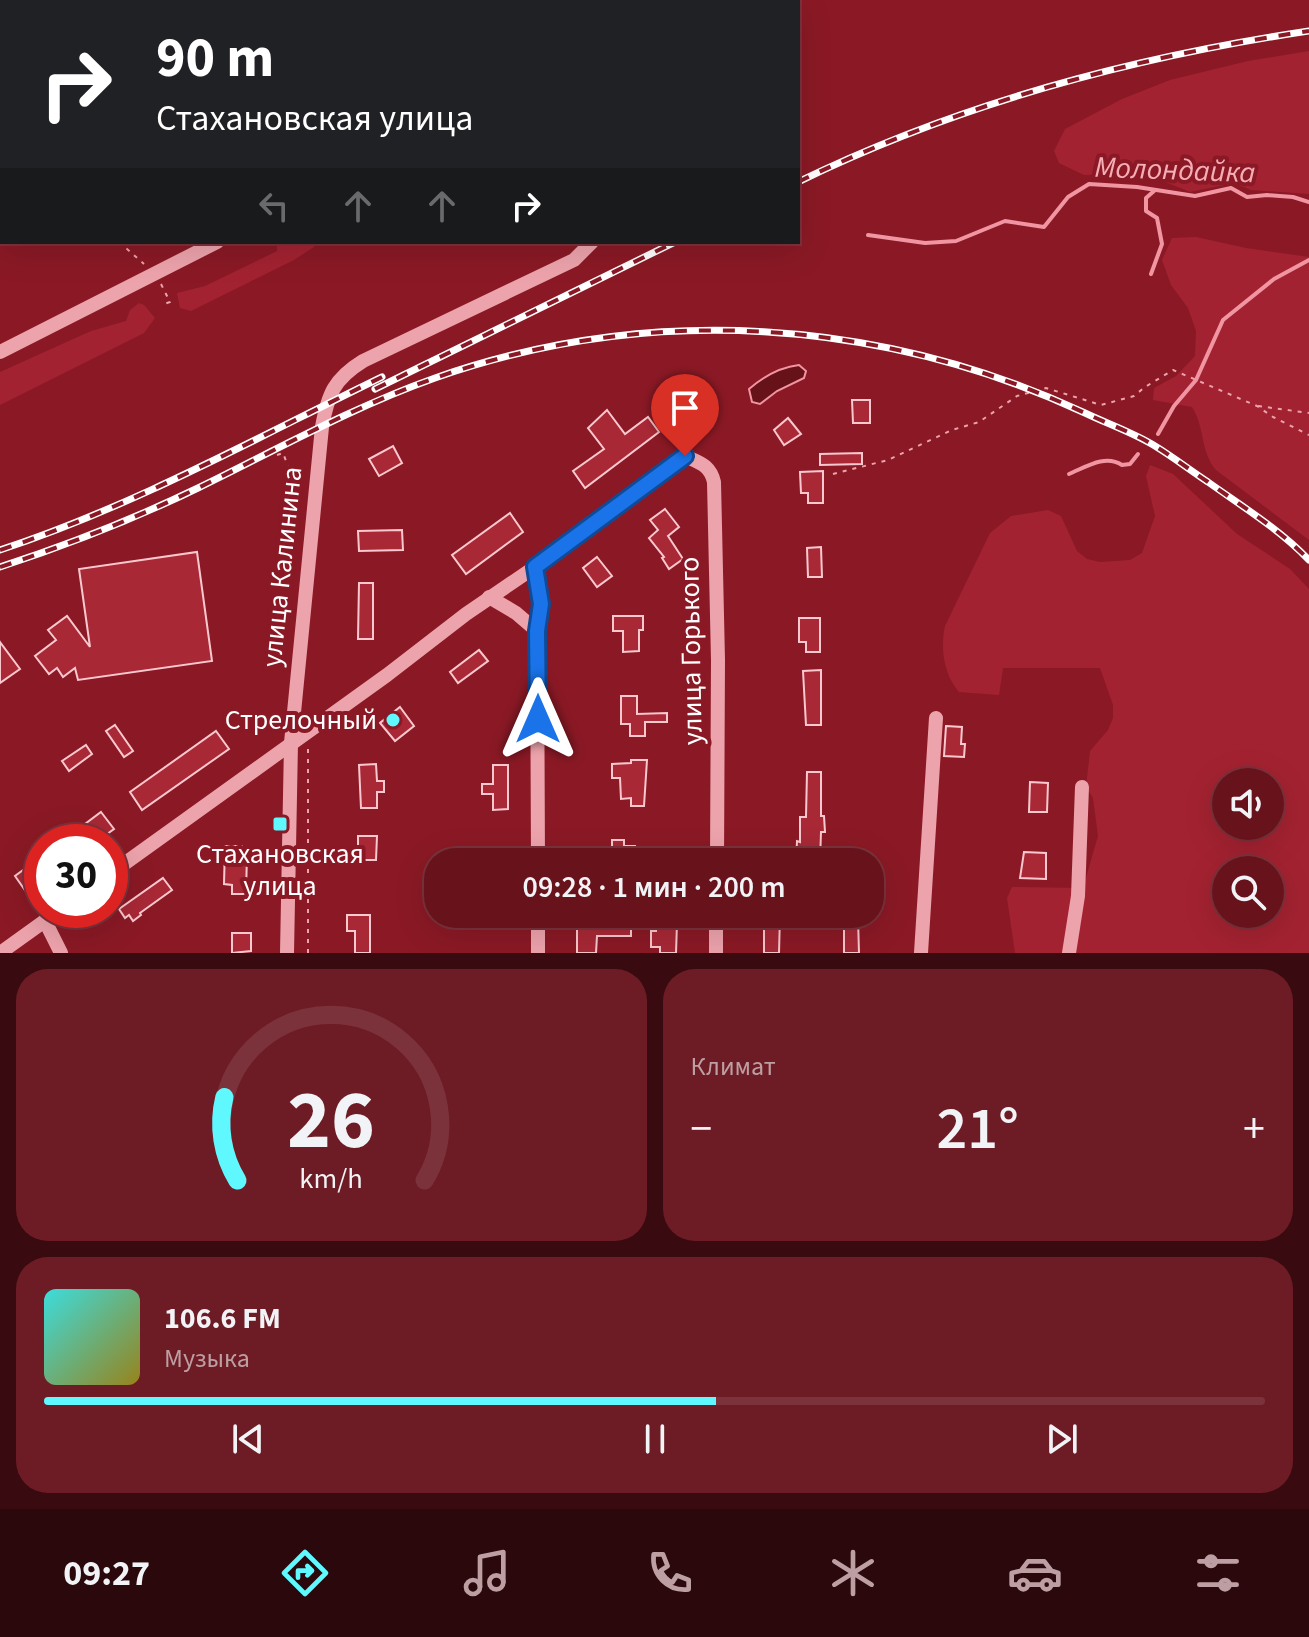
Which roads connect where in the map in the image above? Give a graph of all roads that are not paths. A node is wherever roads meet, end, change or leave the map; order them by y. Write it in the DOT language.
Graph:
graph roads {
  1 [pos="213,244"];
  2 [pos="590,244"];
  3 [pos="0,352"];
  4 [pos="535,567"];
  5 [pos="489,597"];
  6 [pos="537,631"];
  7 [pos="936,718"];
  8 [pos="291,743"];
  9 [pos="1082,787"];
  10 [pos="538,848"];
  11 [pos="717,848"];
  12 [pos="128,861"];
  13 [pos="35,928"];
  14 [pos="48,928"];
  15 [pos="538,928"];
  16 [pos="716,928"];
  17 [pos="0,953"];
  18 [pos="61,953"];
  19 [pos="287,953"];
  20 [pos="538,953"];
  21 [pos="716,953"];
  22 [pos="921,953"];
  23 [pos="1069,953"];
  1 -- 3 [label="street"];
  2 -- 8 [label="street, улица Калинина"];
  4 -- 5 [label="street"];
  4 -- 6 [label="street"];
  4 -- 11 [label="street, улица Горького"];
  5 -- 6 [label="street"];
  5 -- 8 [label="street"];
  6 -- 10 [label="street"];
  7 -- 22 [label="street"];
  8 -- 12 [label="street"];
  8 -- 19 [label="street, улица Калинина"];
  9 -- 23 [label="street"];
  13 -- 17 [label="street"];
  14 -- 18 [label="street"];
  15 -- 20 [label="street"];
  16 -- 21 [label="street"];
}
